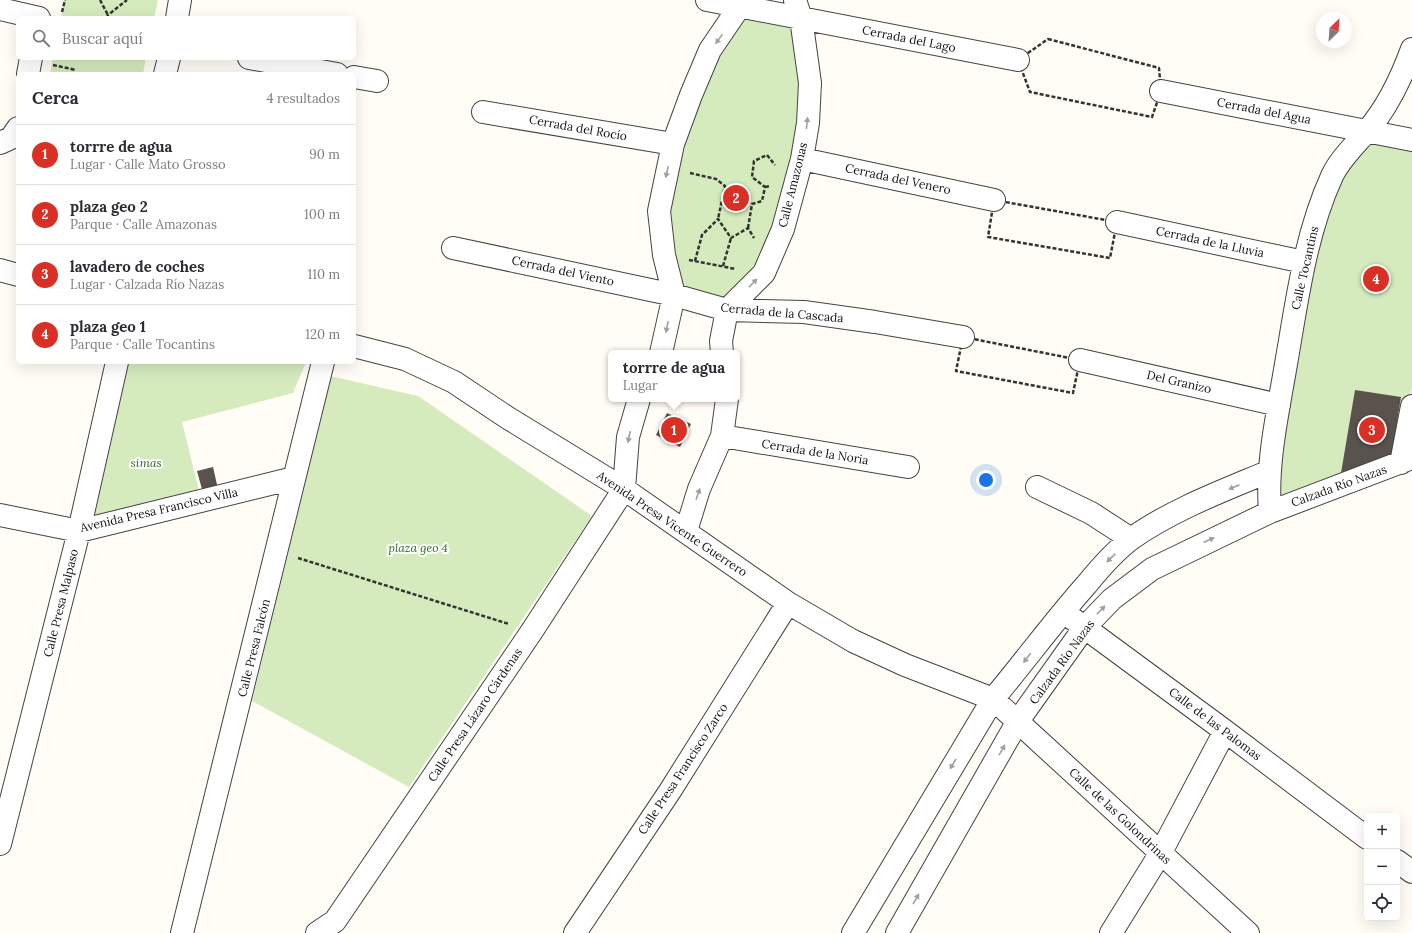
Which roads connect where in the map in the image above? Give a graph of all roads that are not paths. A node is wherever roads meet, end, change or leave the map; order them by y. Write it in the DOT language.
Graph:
graph roads {
  1 [pos="43,0"];
  2 [pos="180,0"];
  3 [pos="707,0"];
  4 [pos="742,3"];
  5 [pos="798,9"];
  6 [pos="0,10"];
  7 [pos="29,16"];
  8 [pos="39,16"];
  9 [pos="177,16"];
  10 [pos="1412,49"];
  11 [pos="31,60"];
  12 [pos="168,60"];
  13 [pos="260,60"];
  14 [pos="1018,60"];
  15 [pos="28,72"];
  16 [pos="166,72"];
  17 [pos="326,72"];
  18 [pos="356,77"];
  19 [pos="377,81"];
  20 [pos="1161,91"];
  21 [pos="483,112"];
  22 [pos="1368,131"];
  23 [pos="1412,140"];
  24 [pos="673,144"];
  25 [pos="802,159"];
  26 [pos="994,200"];
  27 [pos="1117,222"];
  28 [pos="453,248"];
  29 [pos="1304,262"];
  30 [pos="0,270"];
  31 [pos="16,274"];
  32 [pos="674,295"];
  33 [pos="727,310"];
  34 [pos="963,337"];
  35 [pos="356,347"];
  36 [pos="662,350"];
  37 [pos="722,350"];
  38 [pos="1080,360"];
  39 [pos="117,364"];
  40 [pos="322,364"];
  41 [pos="638,402"];
  42 [pos="727,402"];
  43 [pos="1279,405"];
  44 [pos="1412,406"];
  45 [pos="722,436"];
  46 [pos="1406,460"];
  47 [pos="908,467"];
  48 [pos="1270,471"];
  49 [pos="294,478"];
  50 [pos="1038,487"];
  51 [pos="624,489"];
  52 [pos="1270,512"];
  53 [pos="0,515"];
  54 [pos="79,531"];
  55 [pos="686,531"];
  56 [pos="1131,539"];
  57 [pos="788,603"];
  58 [pos="1062,612"];
  59 [pos="1084,628"];
  60 [pos="993,698"];
  61 [pos="1018,722"];
  62 [pos="1225,731"];
  63 [pos="1364,836"];
  64 [pos="0,844"];
  65 [pos="1160,854"];
  66 [pos="1400,863"];
  67 [pos="1412,872"];
  68 [pos="341,927"];
  69 [pos="182,933"];
  70 [pos="316,933"];
  71 [pos="575,933"];
  72 [pos="853,933"];
  73 [pos="897,933"];
  74 [pos="1112,933"];
  75 [pos="1248,933"];
  1 -- 8 [label="street"];
  2 -- 9 [label="street"];
  3 -- 4 [label="street, Cerrada del Lago"];
  4 -- 5 [label="street, Cerrada del Lago"];
  4 -- 24 [label="street, one-way"];
  5 -- 14 [label="street, Cerrada del Lago"];
  25 -- 5 [label="street, Calle Amazonas, one-way"];
  6 -- 7 [label="street"];
  10 -- 22 [label="street, Calle Tocantins"];
  11 -- 15 [label="street"];
  12 -- 16 [label="street"];
  13 -- 17 [label="street"];
  18 -- 19 [label="street"];
  20 -- 22 [label="street, Cerrada del Agua"];
  21 -- 24 [label="street, Cerrada del Rocío"];
  22 -- 23 [label="street, Cerrada del Agua"];
  22 -- 29 [label="street, Calle Tocantins"];
  24 -- 32 [label="street, one-way"];
  25 -- 26 [label="street, Cerrada del Venero"];
  33 -- 25 [label="street, Calle Amazonas, one-way"];
  27 -- 29 [label="street, Cerrada de la Lluvia"];
  28 -- 32 [label="street, Cerrada del Viento"];
  29 -- 43 [label="street, Calle Tocantins"];
  30 -- 31 [label="street"];
  32 -- 33 [label="street, Cerrada de la Cascada"];
  32 -- 36 [label="street, one-way"];
  33 -- 34 [label="street, Cerrada de la Cascada"];
  33 -- 37 [label="street"];
  35 -- 51 [label="street, Avenida Presa Vicente Guerrero"];
  38 -- 43 [label="street, Del Granizo"];
  39 -- 54 [label="street, Calle Presa Malpaso"];
  40 -- 49 [label="street, Calle Presa Falcón"];
  41 -- 51 [label="street, one-way"];
  42 -- 45 [label="street"];
  43 -- 48 [label="street, Calle Tocantins"];
  44 -- 46 [label="street"];
  45 -- 47 [label="street, Cerrada de la Noria"];
  55 -- 45 [label="street, one-way"];
  46 -- 52 [label="street, Calzada Río Nazas"];
  48 -- 52 [label="street, Calle Tocantins"];
  48 -- 56 [label="street, one-way"];
  49 -- 54 [label="street, Avenida Presa Francisco Villa"];
  49 -- 69 [label="street, Calle Presa Falcón"];
  50 -- 56 [label="street"];
  51 -- 55 [label="street, Avenida Presa Vicente Guerrero"];
  51 -- 68 [label="street, Calle Presa Lázaro Cárdenas"];
  59 -- 52 [label="street, Calzada Río Nazas, one-way"];
  53 -- 54 [label="street, Avenida Presa Francisco Villa"];
  54 -- 64 [label="street, Calle Presa Malpaso"];
  55 -- 57 [label="street, Avenida Presa Vicente Guerrero"];
  56 -- 58 [label="street, one-way"];
  57 -- 60 [label="street, Avenida Presa Vicente Guerrero"];
  57 -- 71 [label="street, Calle Presa Francisco Zarco"];
  58 -- 59 [label="street, Calle de las Palomas"];
  58 -- 60 [label="street, one-way"];
  59 -- 61 [label="street, Calzada Río Nazas"];
  59 -- 62 [label="street, Calle de las Palomas"];
  60 -- 61 [label="street, Calle de las Golondrinas"];
  60 -- 72 [label="street, one-way"];
  61 -- 65 [label="street, Calle de las Golondrinas"];
  73 -- 61 [label="street, Calzada Río Nazas, one-way"];
  62 -- 63 [label="street, Calle de las Palomas"];
  62 -- 65 [label="street"];
  65 -- 74 [label="street"];
  65 -- 75 [label="street, Calle de las Golondrinas"];
  66 -- 67 [label="street"];
  68 -- 70 [label="street, Calle Presa Lázaro Cárdenas"];
}
